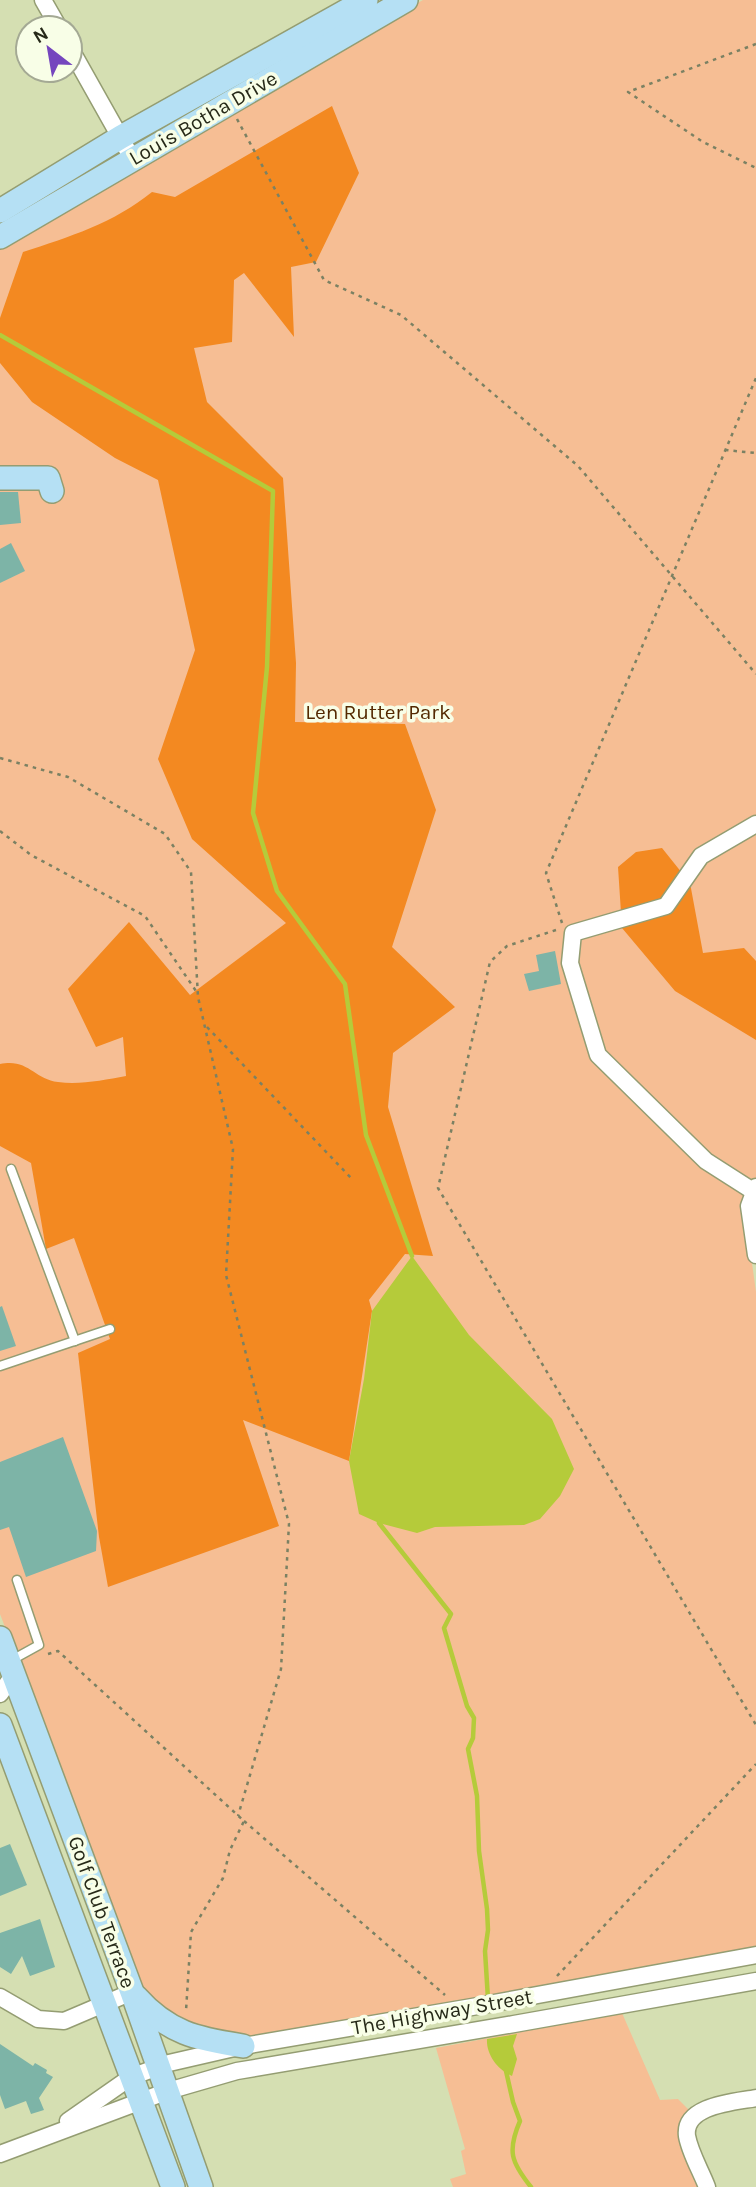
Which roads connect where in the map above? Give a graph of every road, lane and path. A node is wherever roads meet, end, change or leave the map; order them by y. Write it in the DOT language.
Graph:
graph roads {
  1 [pos="366,0"];
  2 [pos="407,0"];
  3 [pos="756,44"];
  4 [pos="84,72"];
  5 [pos="234,113"];
  6 [pos="121,137"];
  7 [pos="132,160"];
  8 [pos="756,168"];
  9 [pos="0,211"];
  10 [pos="0,236"];
  11 [pos="725,450"];
  12 [pos="756,453"];
  13 [pos="0,478"];
  14 [pos="52,491"];
  15 [pos="756,674"];
  16 [pos="0,758"];
  17 [pos="756,824"];
  18 [pos="0,831"];
  19 [pos="197,993"];
  20 [pos="204,1025"];
  21 [pos="11,1169"];
  22 [pos="352,1180"];
  23 [pos="755,1189"];
  24 [pos="756,1255"];
  25 [pos="110,1329"];
  26 [pos="75,1341"];
  27 [pos="0,1366"];
  28 [pos="17,1580"];
  29 [pos="0,1638"];
  30 [pos="45,1656"];
  31 [pos="11,1668"];
  32 [pos="0,1694"];
  33 [pos="0,1725"];
  34 [pos="756,1764"];
  35 [pos="238,1816"];
  36 [pos="244,1821"];
  37 [pos="756,1955"];
  38 [pos="756,1980"];
  39 [pos="132,1992"];
  40 [pos="540,1994"];
  41 [pos="0,1997"];
  42 [pos="447,1998"];
  43 [pos="103,2003"];
  44 [pos="177,2029"];
  45 [pos="243,2046"];
  46 [pos="157,2066"];
  47 [pos="131,2077"];
  48 [pos="168,2091"];
  49 [pos="756,2098"];
  50 [pos="142,2101"];
  51 [pos="26,2144"];
  52 [pos="0,2154"];
  53 [pos="173,2187"];
  54 [pos="201,2187"];
  55 [pos="707,2187"];
  1 -- 6 [label="street, Louis Botha Drive"];
  2 -- 7 [label="street, Louis Botha Drive"];
  3 -- 8 [label="path"];
  4 -- 6 [label="street"];
  5 -- 15 [label="path"];
  6 -- 7 [label="street"];
  6 -- 9 [label="street, Louis Botha Drive"];
  7 -- 10 [label="street, Louis Botha Drive"];
  11 -- 12 [label="path"];
  13 -- 14 [label="street"];
  16 -- 20 [label="path"];
  17 -- 23 [label="street"];
  18 -- 19 [label="path"];
  20 -- 22 [label="path"];
  20 -- 35 [label="path"];
  21 -- 26 [label="lane"];
  23 -- 24 [label="street"];
  25 -- 26 [label="lane"];
  26 -- 27 [label="lane"];
  28 -- 31 [label="lane"];
  29 -- 31 [label="street, Golf Club Terrace"];
  30 -- 35 [label="path"];
  31 -- 32 [label="street"];
  31 -- 39 [label="street, Golf Club Terrace"];
  33 -- 43 [label="street, Golf Club Terrace"];
  34 -- 40 [label="path"];
  35 -- 36 [label="path"];
  36 -- 42 [label="path"];
  36 -- 44 [label="path"];
  37 -- 40 [label="street, The Highway Street"];
  38 -- 48 [label="street, The Highway Street"];
  39 -- 43 [label="street"];
  39 -- 44 [label="street"];
  39 -- 46 [label="street, Golf Club Terrace"];
  40 -- 45 [label="street, The Highway Street"];
  41 -- 43 [label="street"];
  43 -- 47 [label="street, Golf Club Terrace"];
  44 -- 45 [label="street"];
  45 -- 46 [label="street, The Highway Street"];
  46 -- 47 [label="street, The Highway Street"];
  46 -- 48 [label="street, Golf Club Terrace"];
  47 -- 50 [label="street, Golf Club Terrace"];
  47 -- 51 [label="street, The Highway Street"];
  48 -- 50 [label="street, The Highway Street"];
  48 -- 54 [label="street, Golf Club Terrace"];
  49 -- 55 [label="street"];
  50 -- 51 [label="street, The Highway Street"];
  50 -- 53 [label="street, Golf Club Terrace"];
  51 -- 52 [label="street"];
}
